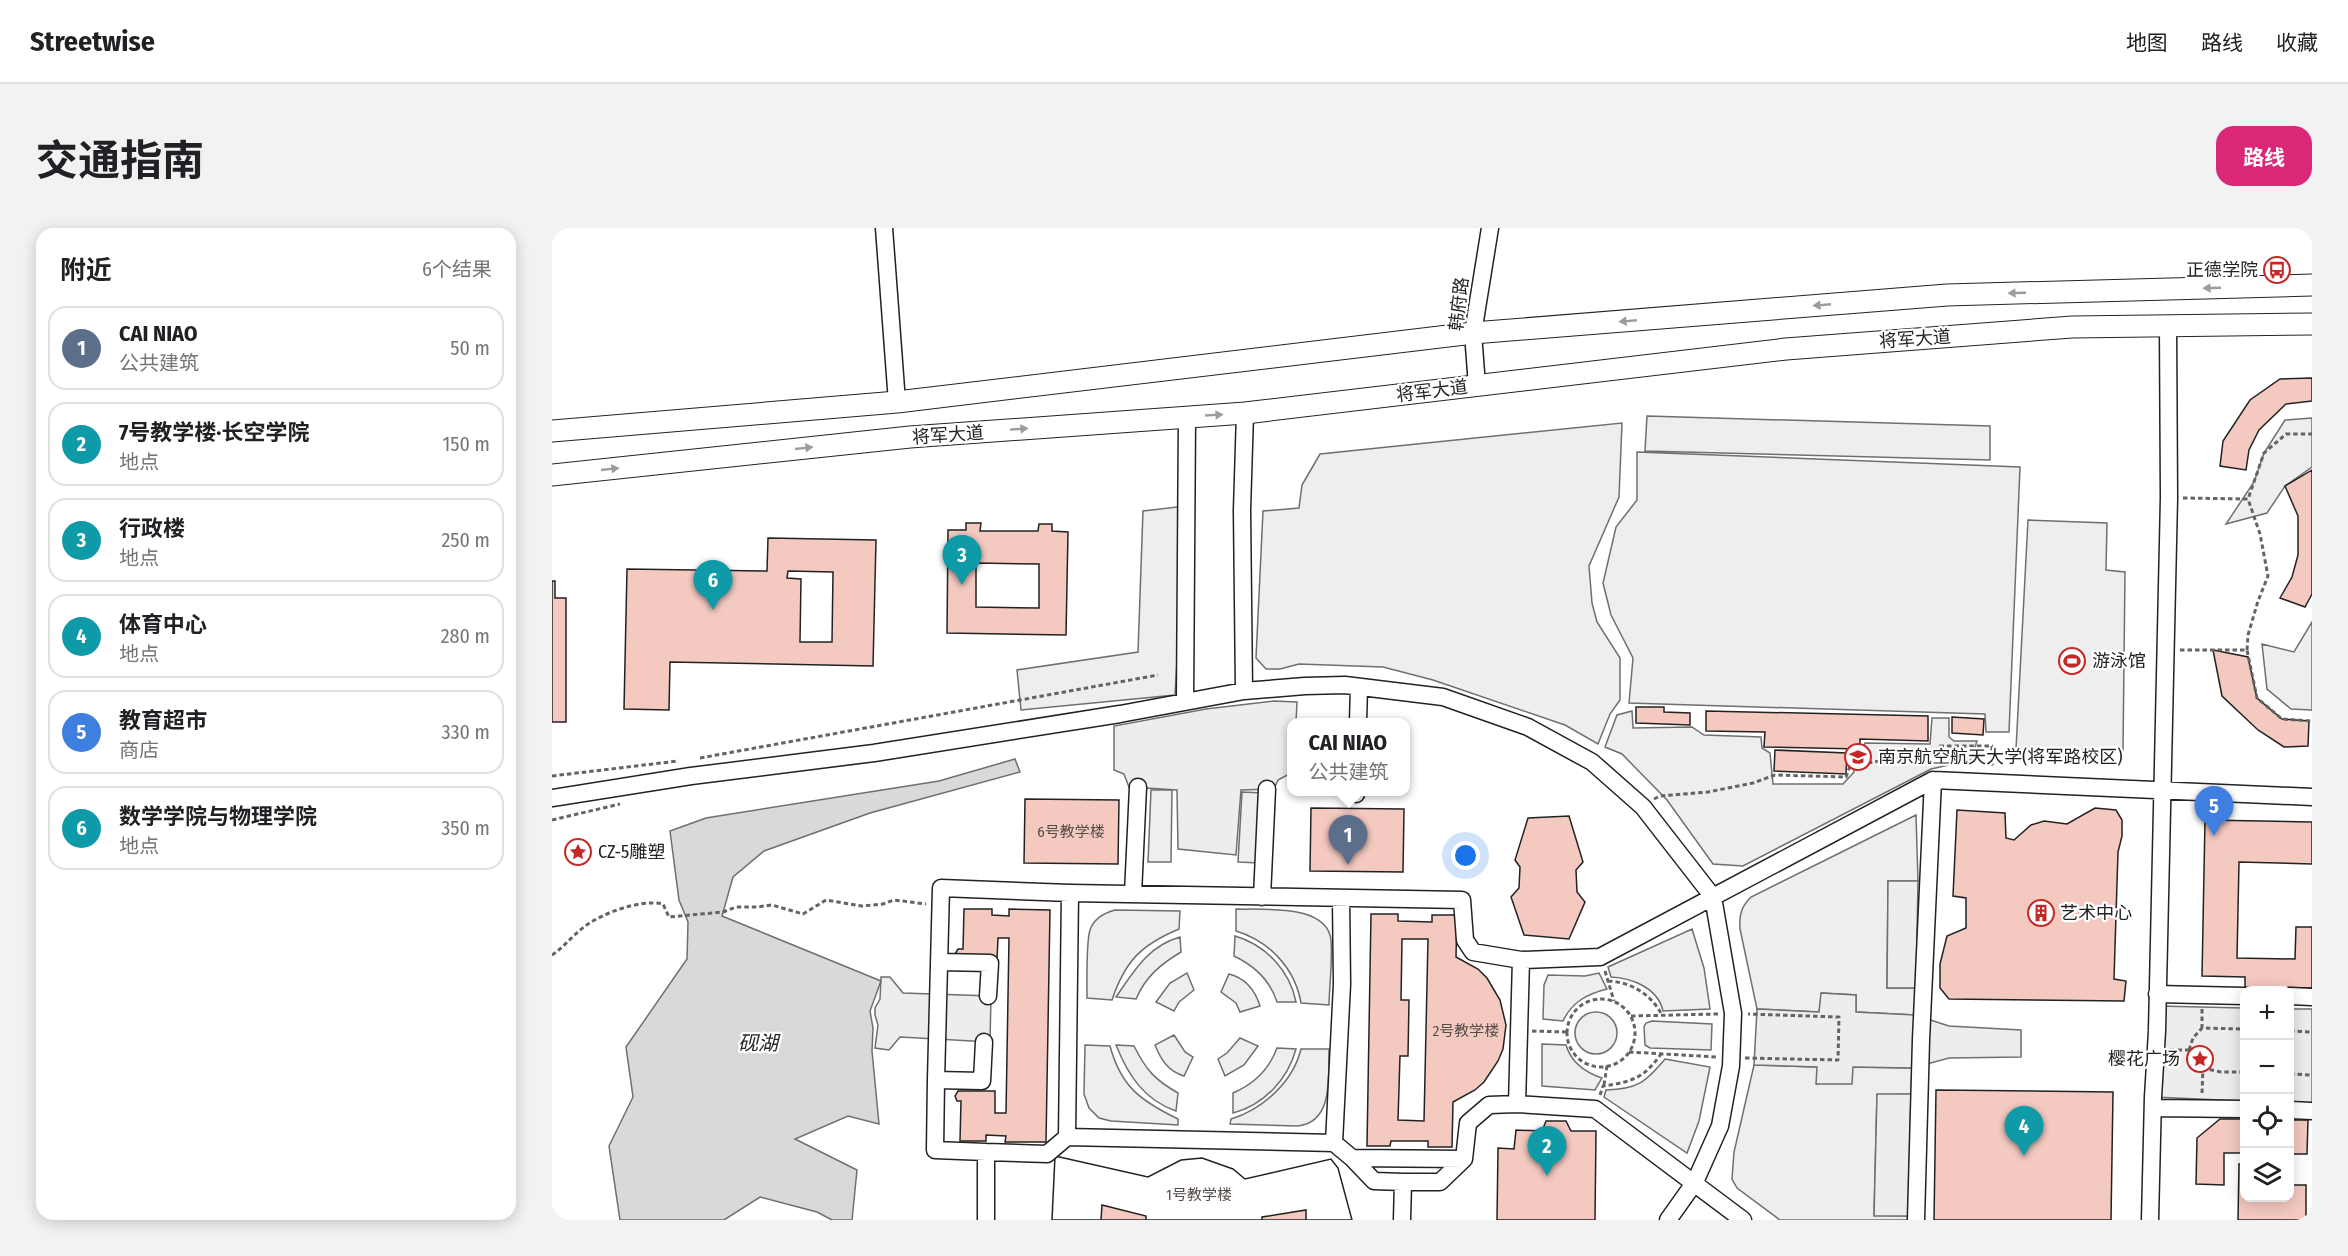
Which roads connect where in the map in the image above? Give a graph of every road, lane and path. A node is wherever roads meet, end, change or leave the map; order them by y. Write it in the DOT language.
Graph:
graph roads {
  1 [pos="884,228"];
  2 [pos="1490,228"];
  3 [pos="2312,285"];
  4 [pos="2312,324"];
  5 [pos="2168,326"];
  6 [pos="1473,333"];
  7 [pos="1477,386"];
  8 [pos="897,402"];
  9 [pos="1245,413"];
  10 [pos="1187,416"];
  11 [pos="552,431"];
  12 [pos="2312,434"];
  13 [pos="552,475"];
  14 [pos="2169,498"];
  15 [pos="2248,499"];
  16 [pos="2165,650"];
  17 [pos="2247,650"];
  18 [pos="1158,675"];
  19 [pos="1359,687"];
  20 [pos="1244,691"];
  21 [pos="1185,702"];
  22 [pos="1358,718"];
  23 [pos="2312,721"];
  24 [pos="695,759"];
  25 [pos="683,760"];
  26 [pos="552,776"];
  27 [pos="1933,780"];
  28 [pos="1991,783"];
  29 [pos="1138,787"];
  30 [pos="1268,789"];
  31 [pos="2161,789"];
  32 [pos="2312,797"];
  33 [pos="552,798"];
  34 [pos="1643,807"];
  35 [pos="1070,893"];
  36 [pos="1133,894"];
  37 [pos="1262,897"];
  38 [pos="1713,897"];
  39 [pos="1341,898"];
  40 [pos="941,905"];
  41 [pos="552,955"];
  42 [pos="1600,957"];
  43 [pos="1521,960"];
  44 [pos="939,962"];
  45 [pos="1608,981"];
  46 [pos="2157,994"];
  47 [pos="988,996"];
  48 [pos="2240,996"];
  49 [pos="2294,996"];
  50 [pos="2312,996"];
  51 [pos="1614,1001"];
  52 [pos="1662,1015"];
  53 [pos="2240,1029"];
  54 [pos="1519,1030"];
  55 [pos="2294,1031"];
  56 [pos="1567,1032"];
  57 [pos="2312,1032"];
  58 [pos="984,1042"];
  59 [pos="2156,1050"];
  60 [pos="2189,1050"];
  61 [pos="1661,1054"];
  62 [pos="1607,1066"];
  63 [pos="2203,1068"];
  64 [pos="2240,1072"];
  65 [pos="2294,1074"];
  66 [pos="2312,1075"];
  67 [pos="936,1080"];
  68 [pos="1603,1086"];
  69 [pos="1517,1104"];
  70 [pos="2153,1108"];
  71 [pos="2202,1108"];
  72 [pos="1595,1109"];
  73 [pos="2240,1109"];
  74 [pos="2294,1110"];
  75 [pos="2312,1111"];
  76 [pos="1067,1137"];
  77 [pos="1334,1143"];
  78 [pos="986,1152"];
  79 [pos="1352,1158"];
  80 [pos="1464,1159"];
  81 [pos="1403,1182"];
  82 [pos="1695,1182"];
  83 [pos="986,1220"];
  84 [pos="1402,1220"];
  85 [pos="1668,1220"];
  86 [pos="1743,1220"];
  87 [pos="1916,1220"];
  88 [pos="2151,1220"];
  1 -- 8 [label="street"];
  2 -- 6 [label="street, 韩府路"];
  3 -- 6 [label="main road, 将军大道, one-way"];
  4 -- 5 [label="main road, 将军大道"];
  5 -- 7 [label="main road, 将军大道"];
  5 -- 14 [label="street"];
  6 -- 7 [label="street, 韩府路"];
  6 -- 8 [label="main road, 将军大道"];
  7 -- 9 [label="main road, 将军大道"];
  8 -- 11 [label="main road, 将军大道"];
  10 -- 9 [label="main road, 将军大道, one-way"];
  9 -- 20 [label="street"];
  13 -- 10 [label="main road, 将军大道, one-way"];
  10 -- 21 [label="street"];
  12 -- 15 [label="path"];
  14 -- 15 [label="path"];
  14 -- 16 [label="street"];
  15 -- 17 [label="path"];
  16 -- 17 [label="path"];
  16 -- 31 [label="street"];
  17 -- 23 [label="path"];
  18 -- 24 [label="path"];
  19 -- 20 [label="street"];
  19 -- 22 [label="street"];
  19 -- 34 [label="street"];
  20 -- 21 [label="street"];
  21 -- 33 [label="street"];
  25 -- 26 [label="path"];
  27 -- 28 [label="street"];
  27 -- 38 [label="street"];
  27 -- 87 [label="street"];
  28 -- 31 [label="street"];
  28 -- 34 [label="path"];
  29 -- 36 [label="street"];
  30 -- 37 [label="street"];
  31 -- 32 [label="street"];
  31 -- 46 [label="street"];
  34 -- 38 [label="street"];
  35 -- 36 [label="street"];
  35 -- 40 [label="street"];
  35 -- 76 [label="street"];
  36 -- 37 [label="street"];
  37 -- 39 [label="street"];
  38 -- 42 [label="street"];
  38 -- 82 [label="street"];
  39 -- 43 [label="street"];
  39 -- 77 [label="street"];
  40 -- 41 [label="path"];
  40 -- 44 [label="street"];
  42 -- 43 [label="street"];
  42 -- 45 [label="path"];
  43 -- 54 [label="street"];
  44 -- 47 [label="street"];
  44 -- 67 [label="street"];
  45 -- 51 [label="path"];
  45 -- 52 [label="path"];
  46 -- 48 [label="street"];
  46 -- 59 [label="street"];
  49 -- 50 [label="street"];
  51 -- 56 [label="path"];
  51 -- 62 [label="path"];
  53 -- 60 [label="path"];
  54 -- 56 [label="path"];
  54 -- 69 [label="street"];
  55 -- 57 [label="path"];
  56 -- 62 [label="path"];
  58 -- 67 [label="street"];
  59 -- 60 [label="path"];
  59 -- 70 [label="street"];
  60 -- 63 [label="path"];
  61 -- 68 [label="path"];
  62 -- 68 [label="path"];
  63 -- 64 [label="path"];
  63 -- 71 [label="path"];
  65 -- 66 [label="path"];
  67 -- 78 [label="street"];
  68 -- 72 [label="path"];
  69 -- 72 [label="street"];
  69 -- 80 [label="street"];
  70 -- 71 [label="street"];
  70 -- 88 [label="street"];
  71 -- 73 [label="street"];
  72 -- 82 [label="street"];
  74 -- 75 [label="street"];
  76 -- 77 [label="street"];
  76 -- 78 [label="street"];
  77 -- 79 [label="street"];
  78 -- 83 [label="street"];
  79 -- 80 [label="street"];
  79 -- 81 [label="street"];
  80 -- 81 [label="street"];
  81 -- 84 [label="street"];
  82 -- 85 [label="street"];
  82 -- 86 [label="street"];
}
